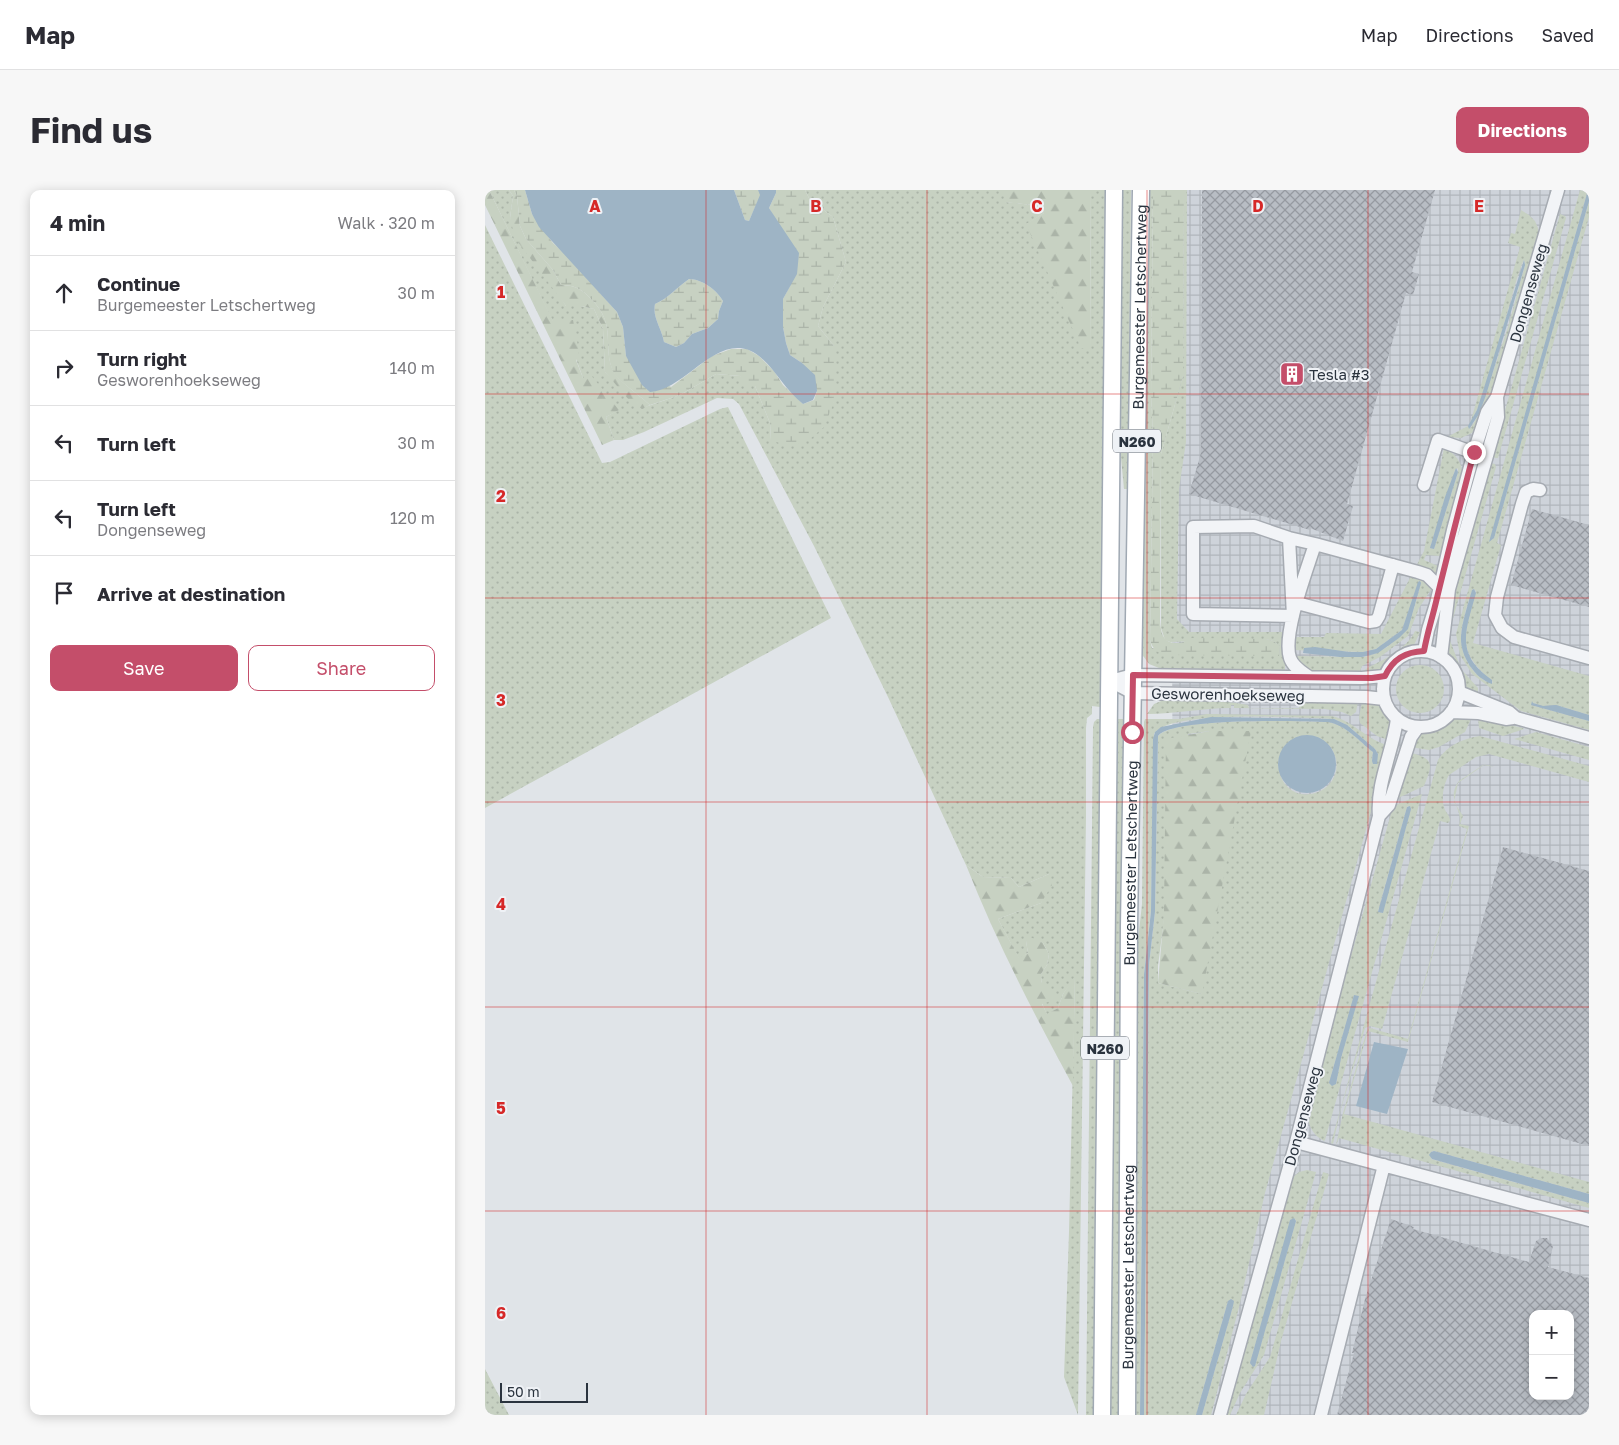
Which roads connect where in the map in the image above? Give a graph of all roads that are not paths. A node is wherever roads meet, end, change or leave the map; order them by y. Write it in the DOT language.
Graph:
graph roads {
  1 [pos="1114,190"];
  2 [pos="1141,190"];
  3 [pos="1558,190"];
  4 [pos="1497,397"];
  5 [pos="1474,452"];
  6 [pos="1487,458"];
  7 [pos="1424,485"];
  8 [pos="1540,490"];
  9 [pos="1289,538"];
  10 [pos="1315,544"];
  11 [pos="1393,565"];
  12 [pos="1439,587"];
  13 [pos="1297,603"];
  14 [pos="1293,616"];
  15 [pos="1424,651"];
  16 [pos="1441,657"];
  17 [pos="1589,658"];
  18 [pos="1133,675"];
  19 [pos="1385,676"];
  20 [pos="1309,677"];
  21 [pos="1111,681"];
  22 [pos="1459,692"];
  23 [pos="1133,693"];
  24 [pos="1384,699"];
  25 [pos="1451,712"];
  26 [pos="1517,718"];
  27 [pos="1397,719"];
  28 [pos="1417,727"];
  29 [pos="1589,738"];
  30 [pos="1379,816"];
  31 [pos="1296,1142"];
  32 [pos="1384,1166"];
  33 [pos="1589,1220"];
  34 [pos="1102,1415"];
  35 [pos="1127,1415"];
  36 [pos="1220,1415"];
  37 [pos="1321,1415"];
  1 -- 21 [label="main road, Burgemeester Letschertweg / N260"];
  2 -- 18 [label="main road, Burgemeester Letschertweg / N260"];
  3 -- 4 [label="street, Dongenseweg"];
  4 -- 5 [label="street, Dongenseweg"];
  4 -- 6 [label="street, Dongenseweg"];
  5 -- 6 [label="street"];
  5 -- 7 [label="street"];
  5 -- 12 [label="street, Dongenseweg"];
  6 -- 16 [label="street, Dongenseweg"];
  8 -- 17 [label="street"];
  9 -- 10 [label="street"];
  9 -- 14 [label="street"];
  9 -- 14 [label="street"];
  10 -- 11 [label="street"];
  10 -- 13 [label="street"];
  11 -- 12 [label="street"];
  11 -- 13 [label="street"];
  12 -- 15 [label="street, Dongenseweg"];
  13 -- 14 [label="street"];
  14 -- 20 [label="street"];
  15 -- 16 [label="street"];
  15 -- 19 [label="street"];
  16 -- 22 [label="street"];
  18 -- 20 [label="street, Gesworenhoekseweg"];
  18 -- 21 [label="street, Gesworenhoekseweg"];
  18 -- 23 [label="main road, Burgemeester Letschertweg / N260"];
  19 -- 20 [label="street, Gesworenhoekseweg"];
  19 -- 24 [label="street"];
  21 -- 23 [label="street, Gesworenhoekseweg"];
  21 -- 34 [label="main road, Burgemeester Letschertweg / N260"];
  22 -- 25 [label="street"];
  22 -- 26 [label="street"];
  23 -- 24 [label="street, Gesworenhoekseweg"];
  23 -- 35 [label="main road, Burgemeester Letschertweg / N260"];
  24 -- 27 [label="street"];
  25 -- 26 [label="street"];
  25 -- 28 [label="street"];
  26 -- 29 [label="street"];
  27 -- 28 [label="street"];
  27 -- 30 [label="street, Dongenseweg"];
  28 -- 30 [label="street, Dongenseweg"];
  30 -- 31 [label="street, Dongenseweg"];
  31 -- 32 [label="street"];
  31 -- 36 [label="street, Dongenseweg"];
  32 -- 33 [label="street"];
  32 -- 37 [label="street"];
}
